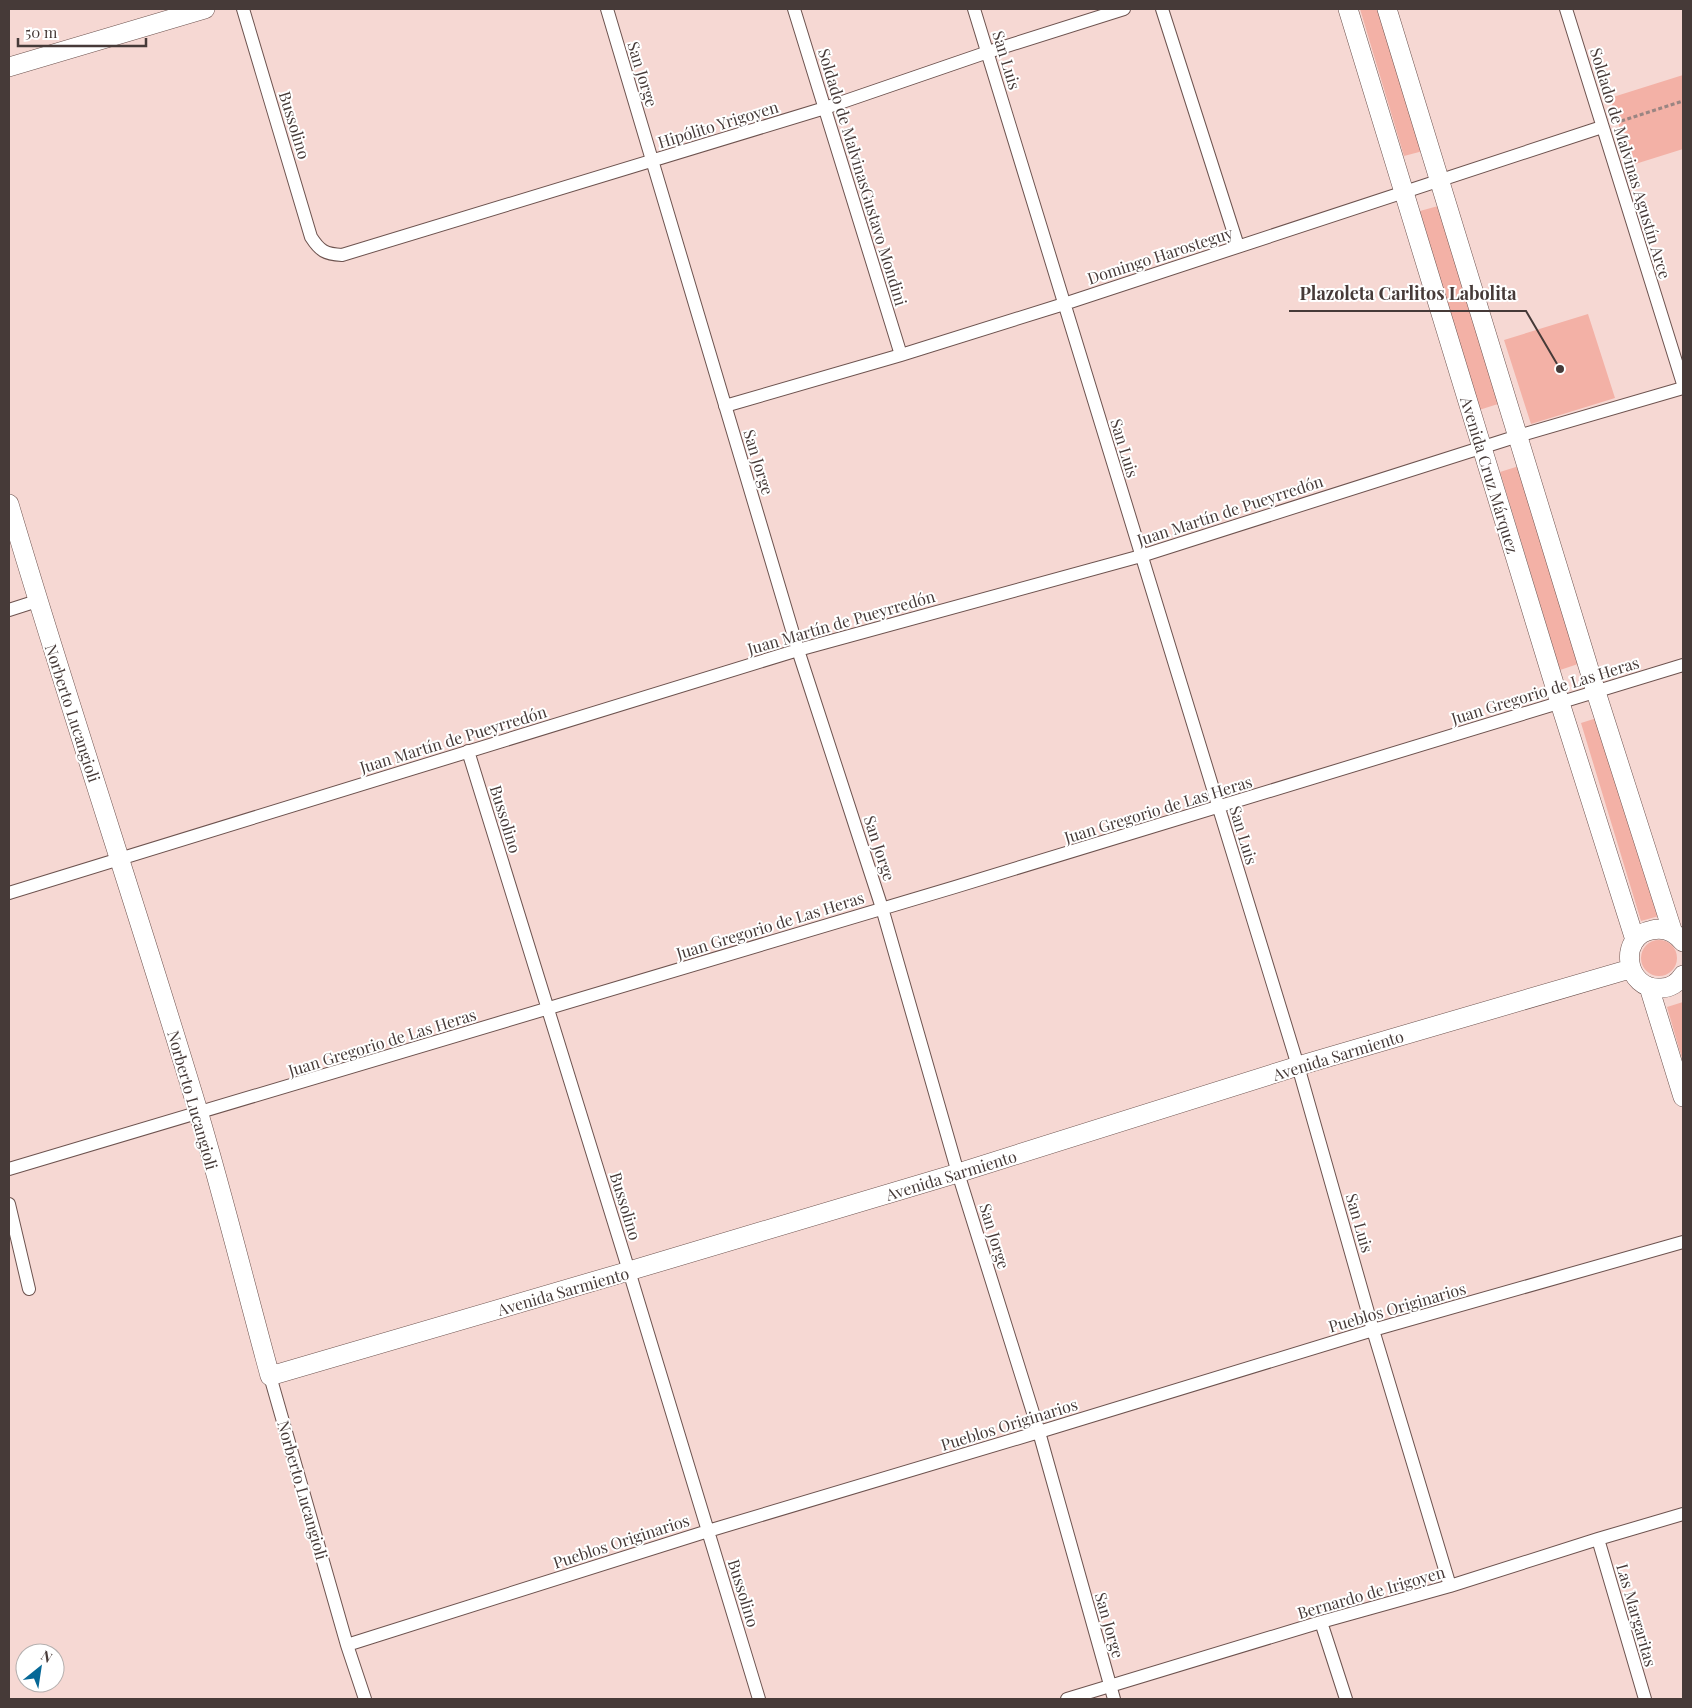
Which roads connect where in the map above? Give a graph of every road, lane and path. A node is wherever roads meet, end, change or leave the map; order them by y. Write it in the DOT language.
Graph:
graph roads {
  1 [pos="206,9"];
  2 [pos="243,9"];
  3 [pos="607,9"];
  4 [pos="794,9"];
  5 [pos="974,9"];
  6 [pos="1124,9"];
  7 [pos="1162,9"];
  8 [pos="1348,9"];
  9 [pos="1387,9"];
  10 [pos="1566,9"];
  11 [pos="988,52"];
  12 [pos="9,67"];
  13 [pos="1683,101"];
  14 [pos="825,108"];
  15 [pos="1602,127"];
  16 [pos="652,161"];
  17 [pos="1438,180"];
  18 [pos="1403,192"];
  19 [pos="1238,246"];
  20 [pos="319,250"];
  21 [pos="1064,304"];
  22 [pos="901,355"];
  23 [pos="1683,386"];
  24 [pos="725,406"];
  25 [pos="1518,436"];
  26 [pos="1482,448"];
  27 [pos="9,504"];
  28 [pos="1141,556"];
  29 [pos="38,601"];
  30 [pos="9,610"];
  31 [pos="798,650"];
  32 [pos="1683,665"];
  33 [pos="1596,692"];
  34 [pos="1560,703"];
  35 [pos="468,751"];
  36 [pos="1219,808"];
  37 [pos="120,859"];
  38 [pos="9,893"];
  39 [pos="882,908"];
  40 [pos="1678,937"];
  41 [pos="1634,940"];
  42 [pos="1630,969"];
  43 [pos="1683,975"];
  44 [pos="1650,987"];
  45 [pos="548,1010"];
  46 [pos="1298,1066"];
  47 [pos="1683,1097"];
  48 [pos="199,1113"];
  49 [pos="9,1169"];
  50 [pos="958,1173"];
  51 [pos="9,1204"];
  52 [pos="1683,1242"];
  53 [pos="629,1272"];
  54 [pos="29,1290"];
  55 [pos="1373,1330"];
  56 [pos="270,1376"];
  57 [pos="1039,1432"];
  58 [pos="1683,1514"];
  59 [pos="708,1531"];
  60 [pos="1598,1539"];
  61 [pos="1450,1586"];
  62 [pos="1321,1622"];
  63 [pos="347,1645"];
  64 [pos="1110,1686"];
  65 [pos="365,1699"];
  66 [pos="759,1699"];
  67 [pos="1067,1699"];
  68 [pos="1114,1699"];
  69 [pos="1346,1699"];
  70 [pos="1645,1699"];
  1 -- 12 [label="street"];
  2 -- 20 [label="street, Bussolino"];
  3 -- 16 [label="street, San Jorge"];
  4 -- 14 [label="street, Soldado de MalvinasGustavo Mondini"];
  5 -- 11 [label="street, San Luis"];
  6 -- 11 [label="street, Hipólito Yrigoyen"];
  7 -- 19 [label="street"];
  8 -- 18 [label="street, Avenida Cruz Márquez"];
  9 -- 17 [label="street"];
  10 -- 15 [label="street, Soldado de Malvinas Agustín Arce"];
  11 -- 14 [label="street, Hipólito Yrigoyen"];
  11 -- 21 [label="street, San Luis"];
  13 -- 15 [label="path"];
  14 -- 16 [label="street, Hipólito Yrigoyen"];
  14 -- 22 [label="street, Soldado de MalvinasGustavo Mondini"];
  15 -- 17 [label="street, Domingo Harosteguy"];
  15 -- 23 [label="street, Soldado de Malvinas Agustín Arce"];
  16 -- 20 [label="street, Hipólito Yrigoyen"];
  16 -- 24 [label="street, San Jorge"];
  17 -- 18 [label="street, Domingo Harosteguy"];
  17 -- 25 [label="street"];
  18 -- 19 [label="street, Domingo Harosteguy"];
  18 -- 26 [label="street, Avenida Cruz Márquez"];
  19 -- 21 [label="street, Domingo Harosteguy"];
  21 -- 22 [label="street, Domingo Harosteguy"];
  21 -- 28 [label="street, San Luis"];
  22 -- 24 [label="street, Domingo Harosteguy"];
  23 -- 25 [label="street, Juan Martín de Pueyrredón"];
  24 -- 31 [label="street, San Jorge"];
  25 -- 26 [label="street, Juan Martín de Pueyrredón"];
  25 -- 33 [label="street"];
  26 -- 28 [label="street, Juan Martín de Pueyrredón"];
  26 -- 34 [label="street, Avenida Cruz Márquez"];
  27 -- 29 [label="street, Norberto Lucangioli"];
  28 -- 31 [label="street, Juan Martín de Pueyrredón"];
  28 -- 36 [label="street, San Luis"];
  29 -- 30 [label="street"];
  29 -- 37 [label="street, Norberto Lucangioli"];
  31 -- 35 [label="street, Juan Martín de Pueyrredón"];
  31 -- 39 [label="street, San Jorge"];
  32 -- 33 [label="street, Juan Gregorio de Las Heras"];
  33 -- 34 [label="street, Juan Gregorio de Las Heras"];
  33 -- 40 [label="street"];
  34 -- 36 [label="street, Juan Gregorio de Las Heras"];
  34 -- 41 [label="street, Avenida Cruz Márquez"];
  35 -- 37 [label="street, Juan Martín de Pueyrredón"];
  35 -- 45 [label="street, Bussolino"];
  36 -- 39 [label="street, Juan Gregorio de Las Heras"];
  36 -- 46 [label="street, San Luis"];
  37 -- 38 [label="street, Juan Martín de Pueyrredón"];
  37 -- 48 [label="street, Norberto Lucangioli"];
  39 -- 45 [label="street, Juan Gregorio de Las Heras"];
  39 -- 50 [label="street, San Jorge"];
  40 -- 41 [label="street"];
  41 -- 42 [label="street"];
  42 -- 44 [label="street"];
  42 -- 46 [label="street, Avenida Sarmiento"];
  43 -- 44 [label="street"];
  44 -- 47 [label="street"];
  45 -- 48 [label="street, Juan Gregorio de Las Heras"];
  45 -- 53 [label="street, Bussolino"];
  46 -- 50 [label="street, Avenida Sarmiento"];
  46 -- 55 [label="street, San Luis"];
  48 -- 49 [label="street, Juan Gregorio de Las Heras"];
  48 -- 56 [label="street, Norberto Lucangioli"];
  50 -- 53 [label="street, Avenida Sarmiento"];
  50 -- 57 [label="street, San Jorge"];
  51 -- 54 [label="street"];
  52 -- 55 [label="street, Pueblos Originarios"];
  53 -- 56 [label="street, Avenida Sarmiento"];
  53 -- 59 [label="street, Bussolino"];
  55 -- 57 [label="street, Pueblos Originarios"];
  55 -- 61 [label="street, San Luis"];
  56 -- 63 [label="street, Norberto Lucangioli"];
  57 -- 59 [label="street, Pueblos Originarios"];
  57 -- 64 [label="street, San Jorge"];
  58 -- 60 [label="street, Bernardo de Irigoyen"];
  59 -- 63 [label="street, Pueblos Originarios"];
  59 -- 66 [label="street, Bussolino"];
  60 -- 61 [label="street, Bernardo de Irigoyen"];
  60 -- 70 [label="street, Las Margaritas"];
  61 -- 62 [label="street, Bernardo de Irigoyen"];
  62 -- 64 [label="street, Bernardo de Irigoyen"];
  62 -- 69 [label="street"];
  63 -- 65 [label="street, Norberto Lucangioli"];
  64 -- 67 [label="street, Bernardo de Irigoyen"];
  64 -- 68 [label="street, San Jorge"];
}
